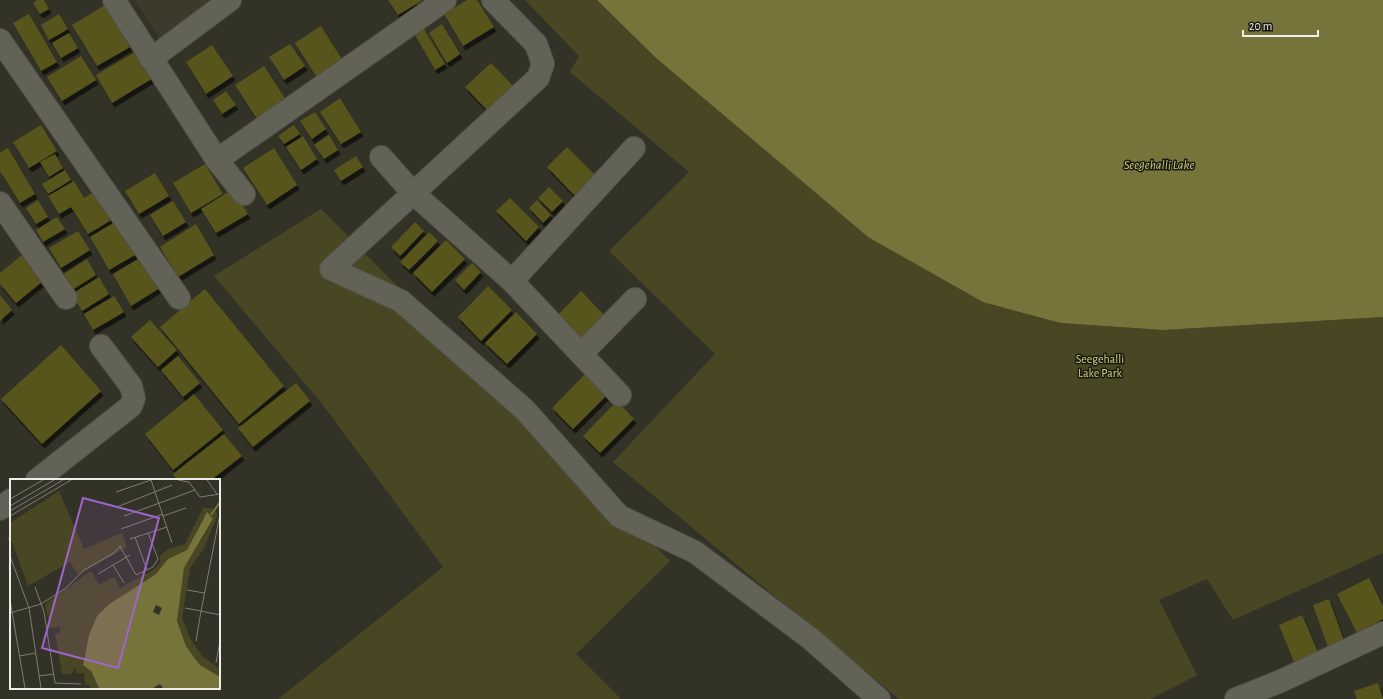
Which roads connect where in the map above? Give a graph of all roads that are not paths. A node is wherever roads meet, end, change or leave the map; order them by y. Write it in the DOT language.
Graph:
graph roads {
  1 [pos="114,0"];
  2 [pos="230,0"];
  3 [pos="445,0"];
  4 [pos="493,0"];
  5 [pos="0,40"];
  6 [pos="151,59"];
  7 [pos="634,148"];
  8 [pos="381,157"];
  9 [pos="217,160"];
  10 [pos="413,193"];
  11 [pos="244,194"];
  12 [pos="0,203"];
  13 [pos="512,281"];
  14 [pos="66,298"];
  15 [pos="180,298"];
  16 [pos="636,298"];
  17 [pos="101,346"];
  18 [pos="581,354"];
  19 [pos="620,395"];
  20 [pos="38,479"];
  21 [pos="10,501"];
  22 [pos="0,509"];
  23 [pos="1383,633"];
  24 [pos="879,699"];
  25 [pos="1236,699"];
  1 -- 6 [label="street"];
  2 -- 6 [label="street"];
  3 -- 9 [label="street"];
  4 -- 10 [label="street"];
  5 -- 15 [label="street"];
  6 -- 9 [label="street"];
  7 -- 13 [label="street"];
  8 -- 10 [label="street"];
  9 -- 11 [label="street"];
  10 -- 13 [label="street"];
  10 -- 24 [label="street"];
  12 -- 14 [label="street"];
  13 -- 18 [label="street"];
  16 -- 18 [label="street"];
  17 -- 20 [label="street"];
  18 -- 19 [label="street"];
  21 -- 22 [label="street"];
  23 -- 25 [label="street"];
}
